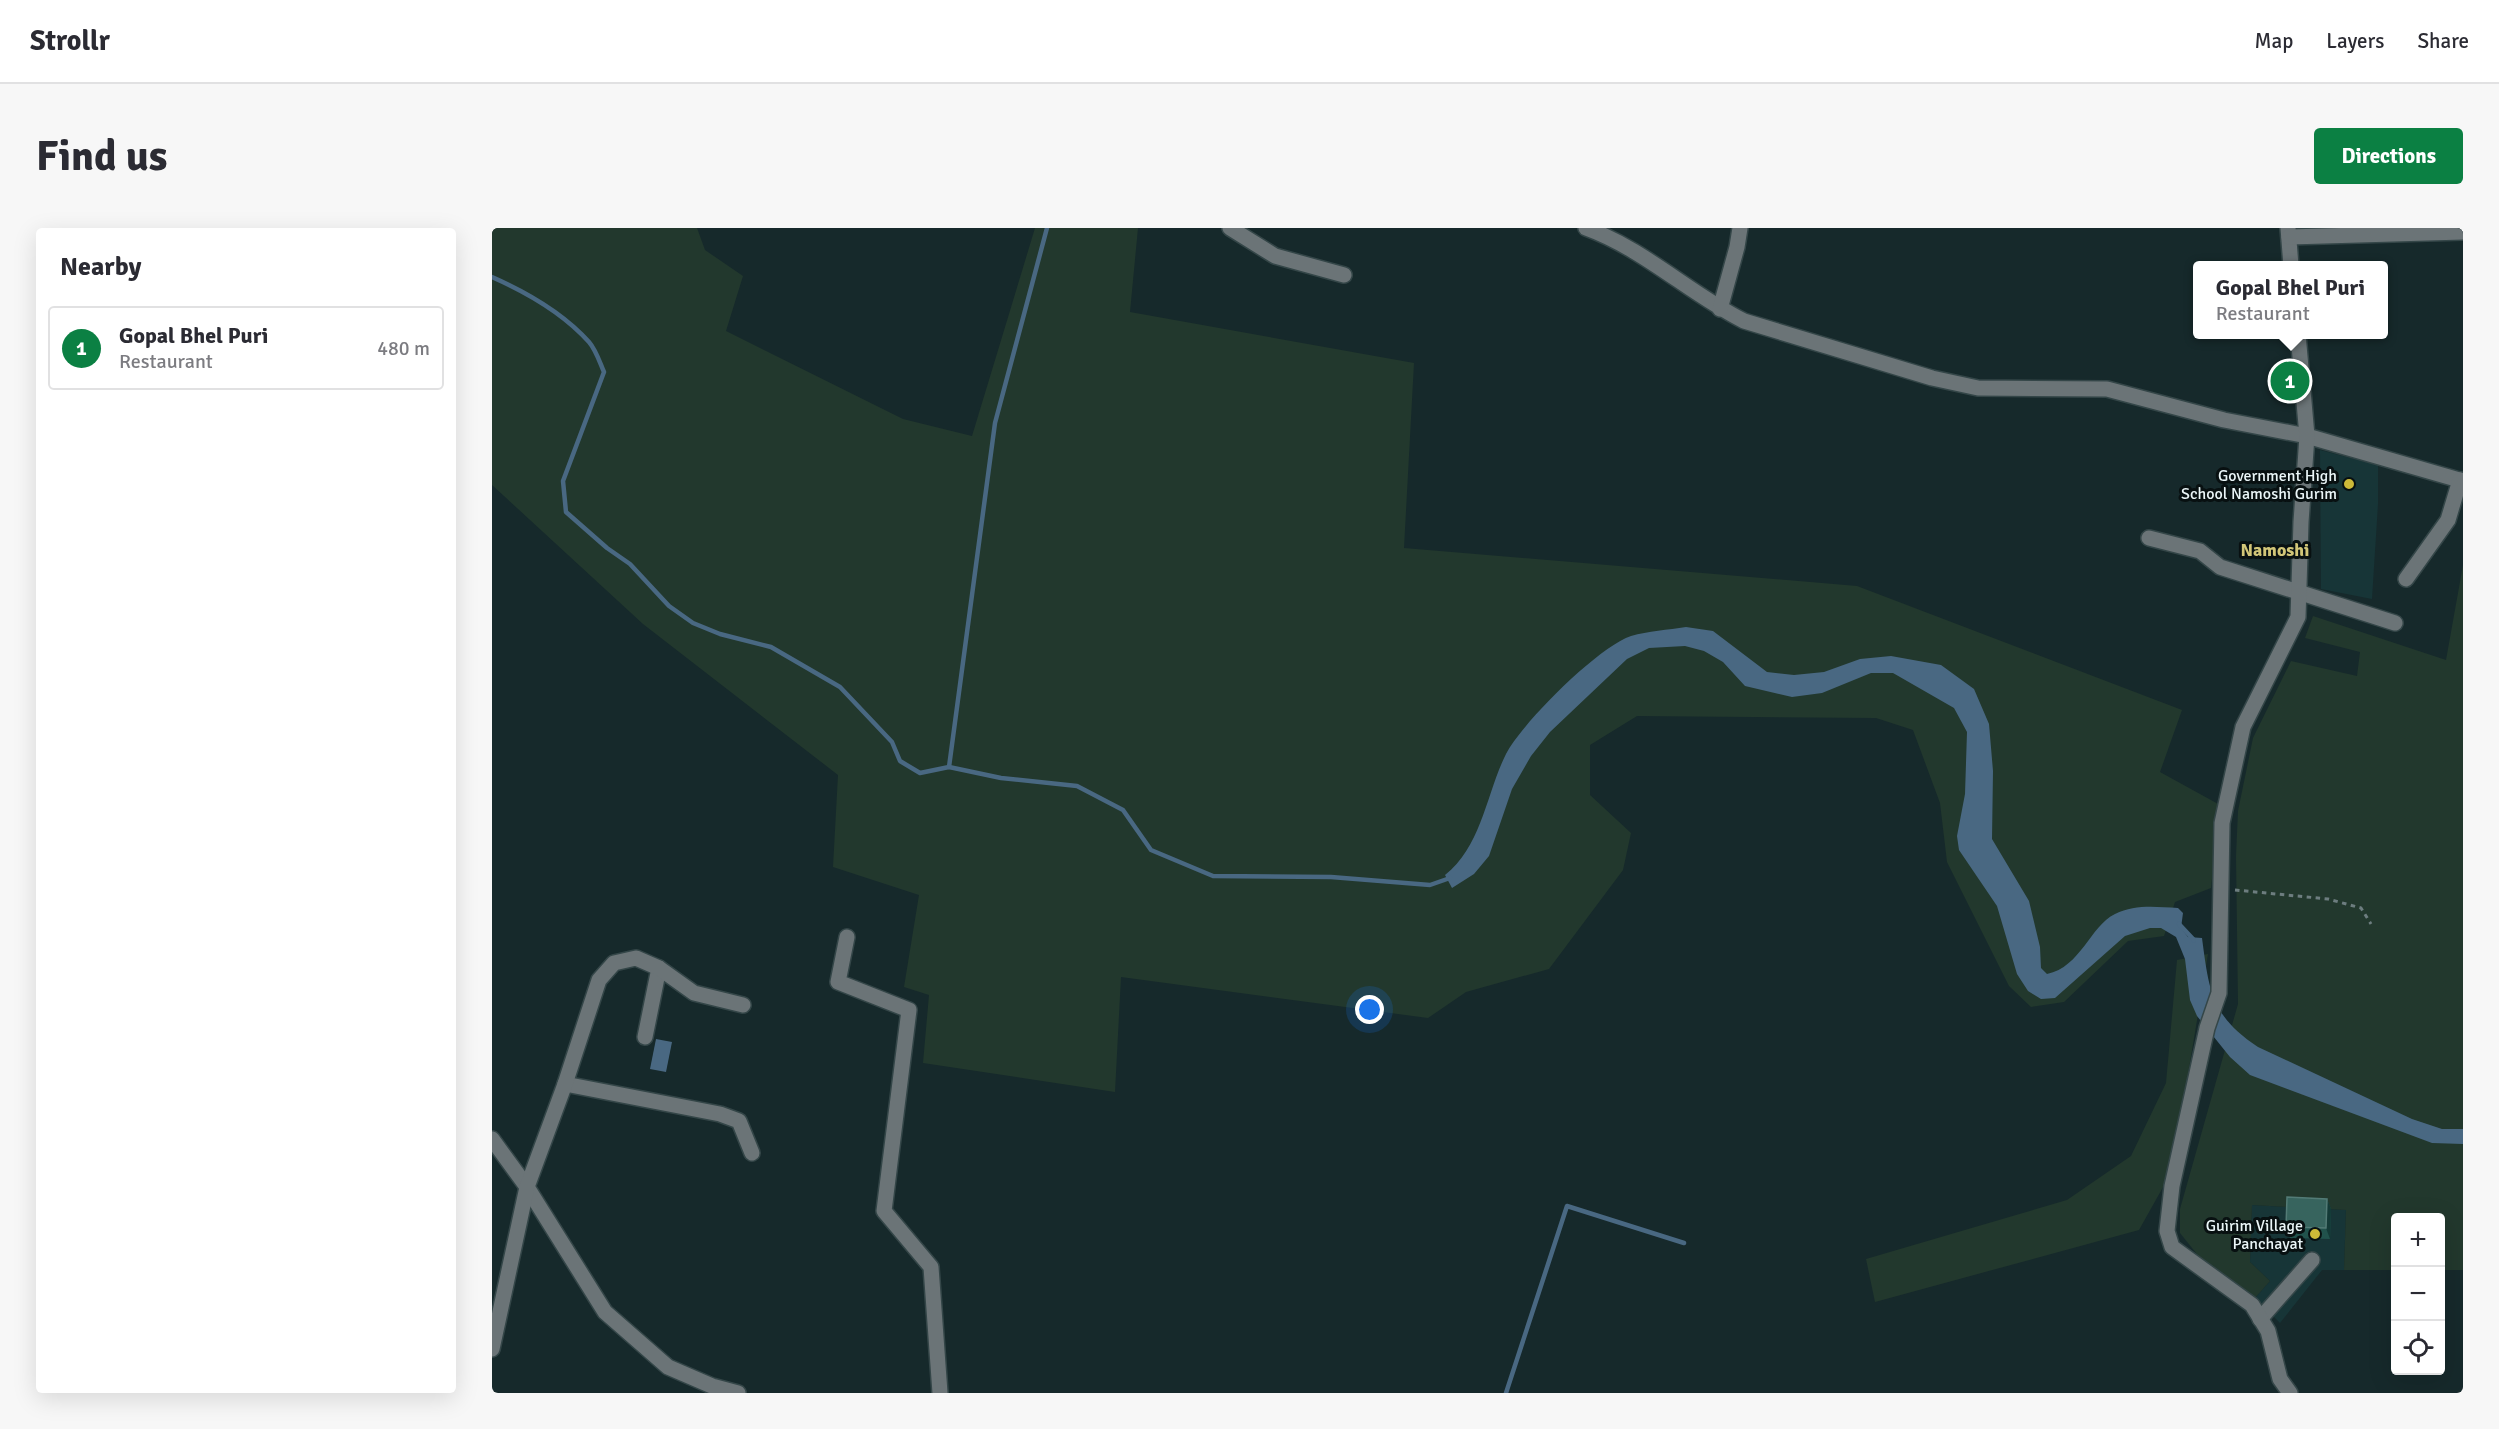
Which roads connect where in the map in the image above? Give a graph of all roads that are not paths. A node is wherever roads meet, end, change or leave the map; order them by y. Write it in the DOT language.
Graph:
graph roads {
  1 [pos="1230,228"];
  2 [pos="1586,228"];
  3 [pos="1740,228"];
  4 [pos="2463,232"];
  5 [pos="2288,233"];
  6 [pos="2291,261"];
  7 [pos="1344,275"];
  8 [pos="1720,309"];
  9 [pos="2298,339"];
  10 [pos="2307,436"];
  11 [pos="2461,481"];
  12 [pos="2149,538"];
  13 [pos="2406,579"];
  14 [pos="2299,592"];
  15 [pos="2395,623"];
  16 [pos="847,937"];
  17 [pos="659,968"];
  18 [pos="743,1005"];
  19 [pos="645,1036"];
  20 [pos="565,1084"];
  21 [pos="492,1139"];
  22 [pos="752,1153"];
  23 [pos="526,1187"];
  24 [pos="2312,1260"];
  25 [pos="2260,1319"];
  26 [pos="492,1349"];
  27 [pos="711,1389"];
  28 [pos="738,1393"];
  29 [pos="940,1393"];
  30 [pos="2290,1393"];
  1 -- 7 [label="street"];
  2 -- 8 [label="street"];
  3 -- 8 [label="street"];
  4 -- 5 [label="street"];
  5 -- 6 [label="street"];
  8 -- 10 [label="street"];
  9 -- 10 [label="street"];
  10 -- 11 [label="street"];
  10 -- 14 [label="street"];
  11 -- 13 [label="street"];
  12 -- 14 [label="street"];
  14 -- 15 [label="street"];
  14 -- 25 [label="street"];
  16 -- 29 [label="street"];
  17 -- 18 [label="street"];
  17 -- 19 [label="street"];
  17 -- 20 [label="street"];
  20 -- 22 [label="street"];
  20 -- 23 [label="street"];
  21 -- 23 [label="street"];
  23 -- 26 [label="street"];
  23 -- 27 [label="street"];
  24 -- 25 [label="street"];
  25 -- 30 [label="street"];
  27 -- 28 [label="street"];
}
